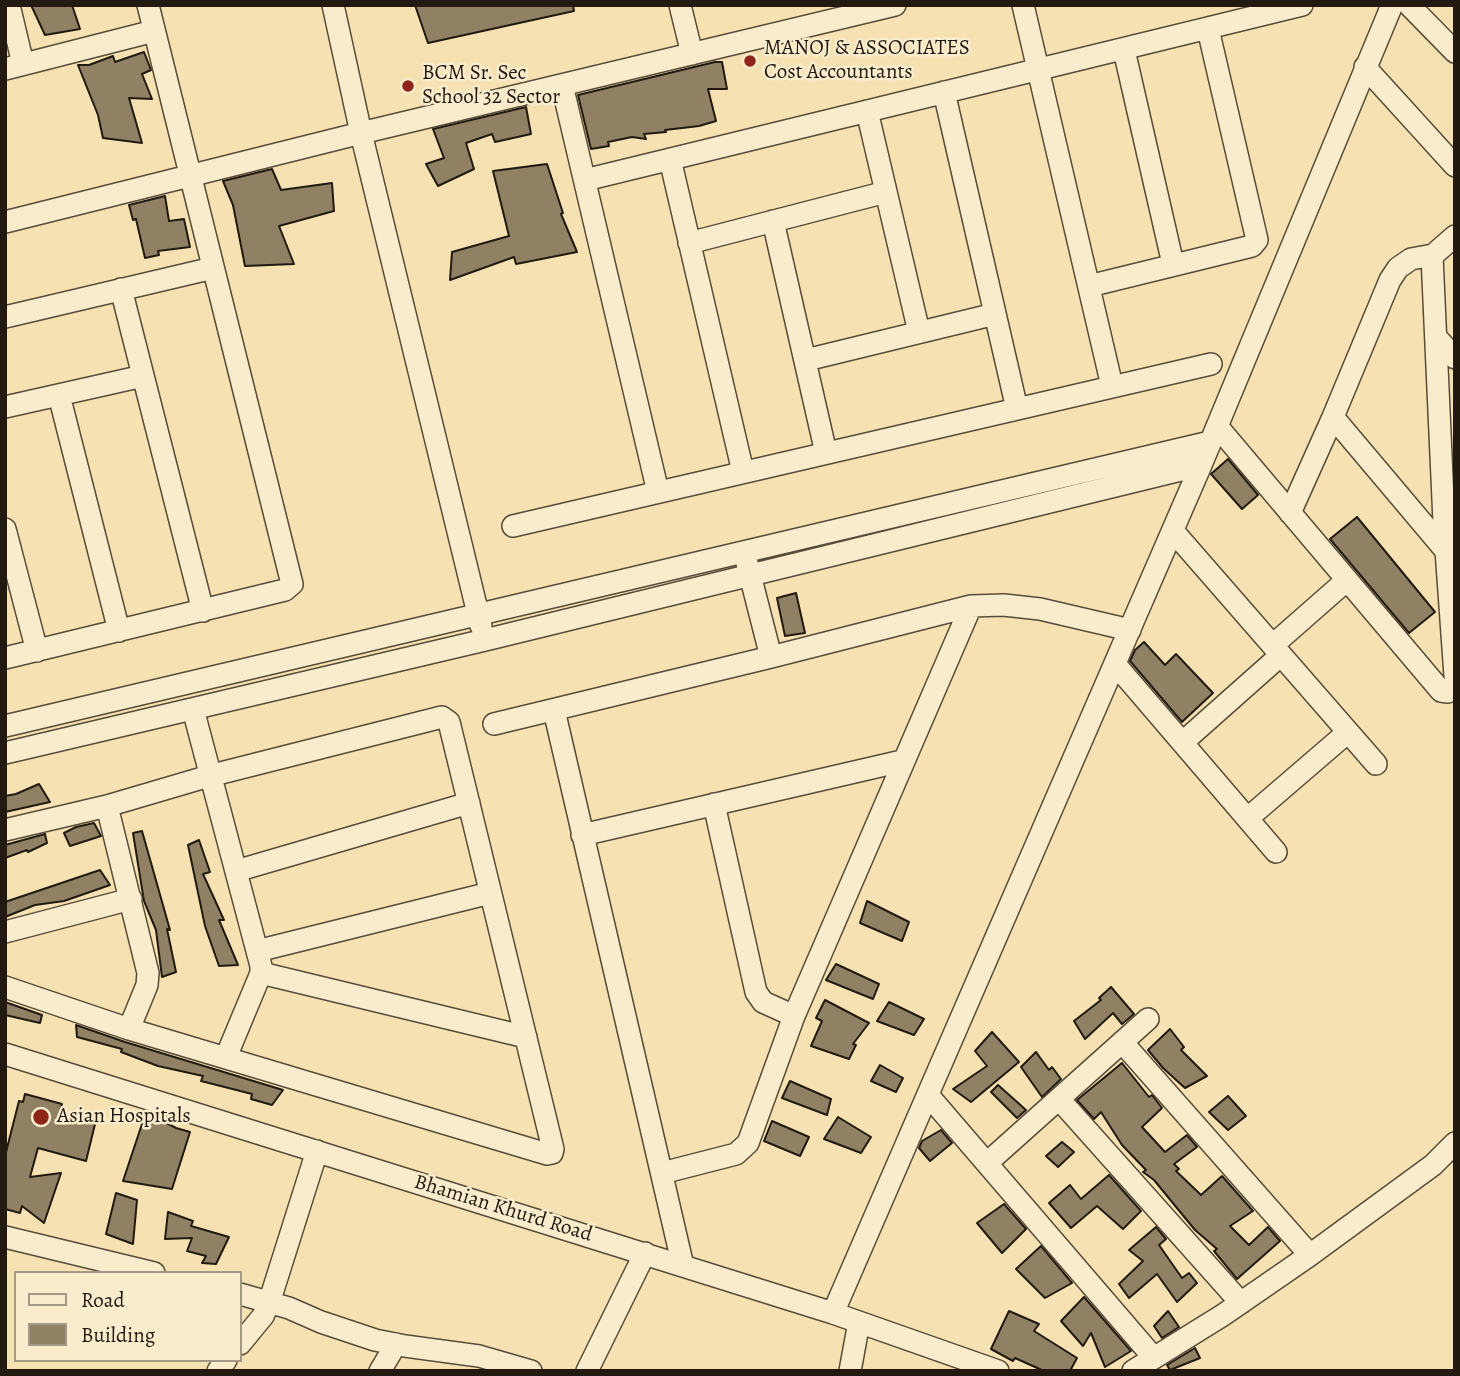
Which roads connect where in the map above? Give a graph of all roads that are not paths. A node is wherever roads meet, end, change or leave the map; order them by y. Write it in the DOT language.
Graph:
graph roads {
  1 [pos="9,5"];
  2 [pos="148,5"];
  3 [pos="332,5"];
  4 [pos="680,5"];
  5 [pos="895,5"];
  6 [pos="1023,5"];
  7 [pos="1302,5"];
  8 [pos="1392,5"];
  9 [pos="1409,5"];
  10 [pos="1208,29"];
  11 [pos="154,31"];
  12 [pos="1124,50"];
  13 [pos="1455,52"];
  14 [pos="692,54"];
  15 [pos="14,66"];
  16 [pos="1365,67"];
  17 [pos="1038,70"];
  18 [pos="562,85"];
  19 [pos="944,92"];
  20 [pos="867,111"];
  21 [pos="361,133"];
  22 [pos="670,159"];
  23 [pos="1455,166"];
  24 [pos="190,176"];
  25 [pos="584,180"];
  26 [pos="886,192"];
  27 [pos="773,221"];
  28 [pos="5,222"];
  29 [pos="1455,236"];
  30 [pos="689,243"];
  31 [pos="1433,255"];
  32 [pos="1173,264"];
  33 [pos="213,268"];
  34 [pos="1089,286"];
  35 [pos="121,289"];
  36 [pos="995,314"];
  37 [pos="5,317"];
  38 [pos="919,332"];
  39 [pos="1436,337"];
  40 [pos="1455,358"];
  41 [pos="806,359"];
  42 [pos="1211,363"];
  43 [pos="144,376"];
  44 [pos="1112,386"];
  45 [pos="59,395"];
  46 [pos="5,407"];
  47 [pos="1017,409"];
  48 [pos="1333,417"];
  49 [pos="1214,434"];
  50 [pos="826,453"];
  51 [pos="1200,465"];
  52 [pos="743,472"];
  53 [pos="659,492"];
  54 [pos="1450,498"];
  55 [pos="1290,513"];
  56 [pos="513,526"];
  57 [pos="5,529"];
  58 [pos="1172,531"];
  59 [pos="744,551"];
  60 [pos="1446,551"];
  61 [pos="9,561"];
  62 [pos="750,574"];
  63 [pos="1347,580"];
  64 [pos="971,606"];
  65 [pos="203,611"];
  66 [pos="478,614"];
  67 [pos="1453,623"];
  68 [pos="1130,630"];
  69 [pos="119,631"];
  70 [pos="485,640"];
  71 [pos="1277,650"];
  72 [pos="37,651"];
  73 [pos="771,657"];
  74 [pos="5,658"];
  75 [pos="1115,664"];
  76 [pos="1455,676"];
  77 [pos="1455,683"];
  78 [pos="193,709"];
  79 [pos="554,710"];
  80 [pos="494,724"];
  81 [pos="5,726"];
  82 [pos="1348,732"];
  83 [pos="1183,742"];
  84 [pos="5,753"];
  85 [pos="902,761"];
  86 [pos="1376,764"];
  87 [pos="209,776"];
  88 [pos="469,803"];
  89 [pos="714,804"];
  90 [pos="107,806"];
  91 [pos="1248,818"];
  92 [pos="5,830"];
  93 [pos="582,835"];
  94 [pos="1276,852"];
  95 [pos="236,871"];
  96 [pos="490,893"];
  97 [pos="131,899"];
  98 [pos="5,932"];
  99 [pos="257,951"];
  100 [pos="261,973"];
  101 [pos="5,987"];
  102 [pos="794,1016"];
  103 [pos="1148,1019"];
  104 [pos="129,1028"];
  105 [pos="526,1037"];
  106 [pos="1122,1042"];
  107 [pos="5,1054"];
  108 [pos="226,1057"];
  109 [pos="928,1095"];
  110 [pos="1059,1099"];
  111 [pos="1455,1143"];
  112 [pos="317,1151"];
  113 [pos="986,1163"];
  114 [pos="662,1173"];
  115 [pos="5,1237"];
  116 [pos="645,1254"];
  117 [pos="1310,1255"];
  118 [pos="684,1266"];
  119 [pos="146,1271"];
  120 [pos="242,1295"];
  121 [pos="269,1303"];
  122 [pos="1241,1303"];
  123 [pos="833,1313"];
  124 [pos="859,1322"];
  125 [pos="242,1342"];
  126 [pos="396,1344"];
  127 [pos="1154,1358"];
  128 [pos="380,1371"];
  129 [pos="531,1371"];
  130 [pos="587,1371"];
  131 [pos="850,1371"];
  132 [pos="998,1371"];
  133 [pos="1133,1371"];
  1 -- 15 [label="street"];
  2 -- 11 [label="street"];
  3 -- 21 [label="street"];
  4 -- 14 [label="street"];
  5 -- 14 [label="street"];
  6 -- 17 [label="street"];
  7 -- 10 [label="street"];
  8 -- 16 [label="street"];
  9 -- 13 [label="street"];
  10 -- 12 [label="street"];
  10 -- 32 [label="street"];
  11 -- 15 [label="street"];
  11 -- 24 [label="street"];
  12 -- 17 [label="street"];
  12 -- 32 [label="street"];
  14 -- 18 [label="street"];
  16 -- 23 [label="street"];
  16 -- 49 [label="street"];
  17 -- 19 [label="street"];
  17 -- 34 [label="street"];
  18 -- 21 [label="street"];
  18 -- 25 [label="street"];
  19 -- 20 [label="street"];
  19 -- 36 [label="street"];
  20 -- 22 [label="street"];
  20 -- 26 [label="street"];
  21 -- 24 [label="street"];
  21 -- 66 [label="street"];
  22 -- 25 [label="street"];
  22 -- 30 [label="street"];
  24 -- 28 [label="street"];
  24 -- 33 [label="street"];
  25 -- 53 [label="street"];
  26 -- 27 [label="street"];
  26 -- 38 [label="street"];
  27 -- 30 [label="street"];
  27 -- 41 [label="street"];
  29 -- 31 [label="street"];
  30 -- 52 [label="street"];
  31 -- 39 [label="street"];
  31 -- 48 [label="street"];
  32 -- 34 [label="street"];
  33 -- 35 [label="street"];
  33 -- 65 [label="street"];
  34 -- 44 [label="street"];
  35 -- 37 [label="street"];
  35 -- 43 [label="street"];
  36 -- 38 [label="street"];
  36 -- 47 [label="street"];
  38 -- 41 [label="street"];
  39 -- 40 [label="street"];
  39 -- 54 [label="street"];
  41 -- 50 [label="street"];
  42 -- 44 [label="street"];
  43 -- 45 [label="street"];
  43 -- 65 [label="street"];
  44 -- 47 [label="street"];
  45 -- 46 [label="street"];
  45 -- 69 [label="street"];
  47 -- 50 [label="street"];
  48 -- 55 [label="street"];
  48 -- 60 [label="street"];
  49 -- 51 [label="street"];
  49 -- 55 [label="street"];
  49 -- 59 [label="street"];
  50 -- 52 [label="street"];
  51 -- 58 [label="street"];
  51 -- 62 [label="street"];
  52 -- 53 [label="street"];
  53 -- 56 [label="street"];
  54 -- 60 [label="street"];
  55 -- 63 [label="street"];
  57 -- 61 [label="street"];
  58 -- 68 [label="street"];
  58 -- 71 [label="street"];
  59 -- 62 [label="street"];
  59 -- 66 [label="street"];
  60 -- 67 [label="street"];
  61 -- 72 [label="street"];
  62 -- 70 [label="street"];
  62 -- 73 [label="street"];
  63 -- 71 [label="street"];
  63 -- 77 [label="street"];
  64 -- 68 [label="street"];
  64 -- 73 [label="street"];
  64 -- 85 [label="street"];
  65 -- 69 [label="street"];
  66 -- 70 [label="street"];
  66 -- 81 [label="street"];
  67 -- 76 [label="street"];
  68 -- 75 [label="street"];
  69 -- 72 [label="street"];
  70 -- 78 [label="street"];
  71 -- 82 [label="street"];
  71 -- 83 [label="street"];
  72 -- 74 [label="street"];
  73 -- 79 [label="street"];
  75 -- 83 [label="street"];
  75 -- 109 [label="street"];
  78 -- 84 [label="street"];
  78 -- 87 [label="street"];
  79 -- 80 [label="street"];
  79 -- 93 [label="street"];
  82 -- 86 [label="street"];
  82 -- 91 [label="street"];
  83 -- 91 [label="street"];
  85 -- 89 [label="street"];
  85 -- 102 [label="street"];
  87 -- 88 [label="street"];
  87 -- 90 [label="street"];
  87 -- 95 [label="street"];
  88 -- 95 [label="street"];
  88 -- 96 [label="street"];
  89 -- 93 [label="street"];
  89 -- 102 [label="street"];
  90 -- 92 [label="street"];
  90 -- 97 [label="street"];
  91 -- 94 [label="street"];
  93 -- 114 [label="street"];
  95 -- 99 [label="street"];
  96 -- 99 [label="street"];
  96 -- 105 [label="street"];
  97 -- 98 [label="street"];
  97 -- 104 [label="street"];
  99 -- 100 [label="street"];
  100 -- 105 [label="street"];
  100 -- 108 [label="street"];
  101 -- 104 [label="street"];
  102 -- 114 [label="street"];
  103 -- 106 [label="street"];
  104 -- 108 [label="street"];
  105 -- 108 [label="street"];
  106 -- 110 [label="street"];
  106 -- 117 [label="street"];
  107 -- 112 [label="street, Bhamian Khurd Road"];
  109 -- 113 [label="street"];
  109 -- 123 [label="street"];
  110 -- 113 [label="street"];
  110 -- 122 [label="street"];
  111 -- 117 [label="street"];
  112 -- 116 [label="street, Bhamian Khurd Road"];
  112 -- 121 [label="street"];
  113 -- 127 [label="street"];
  114 -- 118 [label="street"];
  115 -- 119 [label="street"];
  116 -- 118 [label="street, Bhamian Khurd Road"];
  116 -- 130 [label="street"];
  117 -- 122 [label="street"];
  118 -- 123 [label="street, Bhamian Khurd Road"];
  120 -- 121 [label="street"];
  121 -- 125 [label="street"];
  121 -- 126 [label="street"];
  122 -- 127 [label="street"];
  123 -- 124 [label="street, Bhamian Khurd Road"];
  124 -- 131 [label="street"];
  124 -- 132 [label="street, Bhamian Khurd Road"];
  126 -- 128 [label="street"];
  126 -- 129 [label="street"];
  127 -- 133 [label="street"];
}
